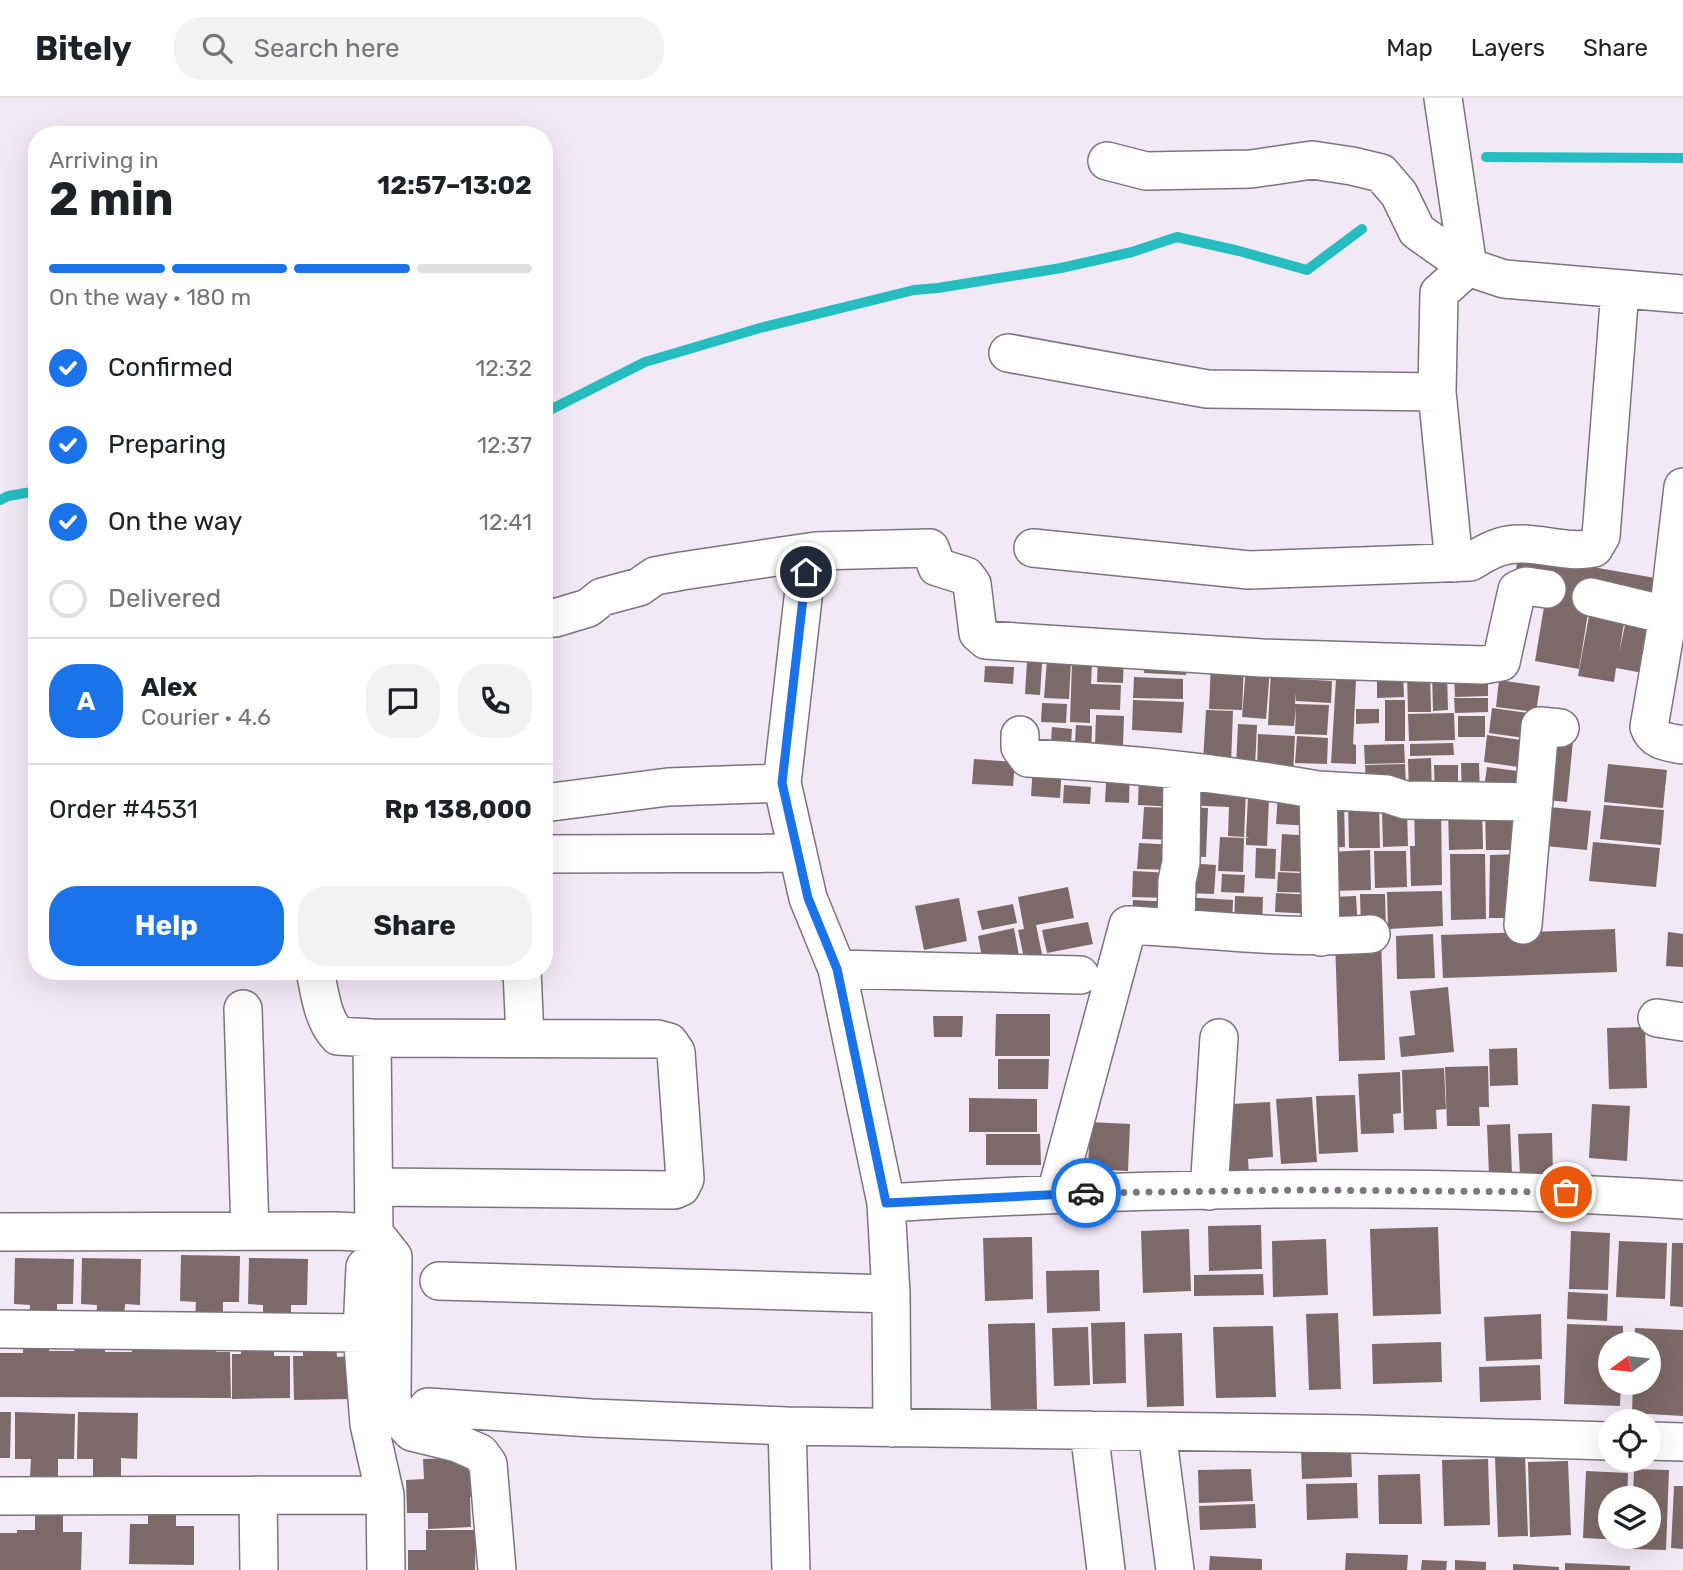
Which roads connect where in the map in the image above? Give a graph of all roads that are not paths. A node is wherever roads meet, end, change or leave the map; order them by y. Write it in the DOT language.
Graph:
graph roads {
  1 [pos="1443,98"];
  2 [pos="1107,162"];
  3 [pos="1468,267"];
  4 [pos="1620,290"];
  5 [pos="1683,294"];
  6 [pos="1008,353"];
  7 [pos="1437,392"];
  8 [pos="1683,487"];
  9 [pos="1033,548"];
  10 [pos="1454,563"];
  11 [pos="806,572"];
  12 [pos="1547,589"];
  13 [pos="1591,597"];
  14 [pos="1676,617"];
  15 [pos="553,618"];
  16 [pos="1560,728"];
  17 [pos="1020,735"];
  18 [pos="1683,745"];
  19 [pos="1182,771"];
  20 [pos="782,783"];
  21 [pos="1318,790"];
  22 [pos="553,802"];
  23 [pos="1534,802"];
  24 [pos="797,853"];
  25 [pos="553,854"];
  26 [pos="1523,925"];
  27 [pos="1176,927"];
  28 [pos="1371,934"];
  29 [pos="1321,937"];
  30 [pos="837,969"];
  31 [pos="1080,975"];
  32 [pos="317,980"];
  33 [pos="522,980"];
  34 [pos="243,1009"];
  35 [pos="524,1037"];
  36 [pos="372,1038"];
  37 [pos="1219,1038"];
  38 [pos="374,1187"];
  39 [pos="1209,1191"];
  40 [pos="1056,1193"];
  41 [pos="1683,1200"];
  42 [pos="886,1203"];
  43 [pos="250,1231"];
  44 [pos="0,1232"];
  45 [pos="370,1250"];
  46 [pos="439,1281"];
  47 [pos="891,1294"];
  48 [pos="0,1329"];
  49 [pos="362,1333"];
  50 [pos="428,1407"];
  51 [pos="787,1426"];
  52 [pos="892,1428"];
  53 [pos="1089,1430"];
  54 [pos="1157,1432"];
  55 [pos="1598,1441"];
  56 [pos="1661,1441"];
  57 [pos="1683,1442"];
  58 [pos="258,1495"];
  59 [pos="385,1495"];
  60 [pos="0,1496"];
  61 [pos="259,1570"];
  62 [pos="386,1570"];
  63 [pos="497,1570"];
  64 [pos="791,1570"];
  65 [pos="1105,1570"];
  66 [pos="1175,1570"];
  1 -- 3 [label="street"];
  2 -- 3 [label="street"];
  3 -- 4 [label="street"];
  3 -- 7 [label="street"];
  4 -- 5 [label="street"];
  4 -- 10 [label="street"];
  6 -- 7 [label="street"];
  7 -- 10 [label="street"];
  8 -- 14 [label="street"];
  9 -- 10 [label="street"];
  11 -- 20 [label="street"];
  12 -- 15 [label="street"];
  13 -- 14 [label="street"];
  14 -- 18 [label="street"];
  16 -- 23 [label="street"];
  17 -- 19 [label="street"];
  19 -- 21 [label="street"];
  19 -- 27 [label="street"];
  20 -- 22 [label="street"];
  20 -- 24 [label="street"];
  21 -- 23 [label="street"];
  21 -- 29 [label="street"];
  23 -- 26 [label="street"];
  24 -- 25 [label="street"];
  24 -- 30 [label="street"];
  27 -- 29 [label="street"];
  27 -- 40 [label="street"];
  28 -- 29 [label="street"];
  30 -- 31 [label="street"];
  30 -- 42 [label="street"];
  32 -- 36 [label="street"];
  33 -- 35 [label="street"];
  34 -- 43 [label="street"];
  35 -- 36 [label="street"];
  35 -- 38 [label="street"];
  36 -- 38 [label="street"];
  37 -- 39 [label="street"];
  38 -- 45 [label="street"];
  39 -- 40 [label="street"];
  39 -- 41 [label="street"];
  40 -- 42 [label="street"];
  42 -- 47 [label="street"];
  43 -- 44 [label="street"];
  43 -- 45 [label="street"];
  45 -- 49 [label="street"];
  45 -- 63 [label="street"];
  46 -- 47 [label="street"];
  47 -- 52 [label="street"];
  48 -- 49 [label="street"];
  49 -- 59 [label="street"];
  50 -- 51 [label="street"];
  51 -- 52 [label="street"];
  51 -- 64 [label="street"];
  52 -- 53 [label="street"];
  53 -- 54 [label="street"];
  53 -- 65 [label="street"];
  54 -- 55 [label="street"];
  54 -- 66 [label="street"];
  56 -- 57 [label="street"];
  58 -- 59 [label="street"];
  58 -- 60 [label="street"];
  58 -- 61 [label="street"];
  59 -- 62 [label="street"];
}
